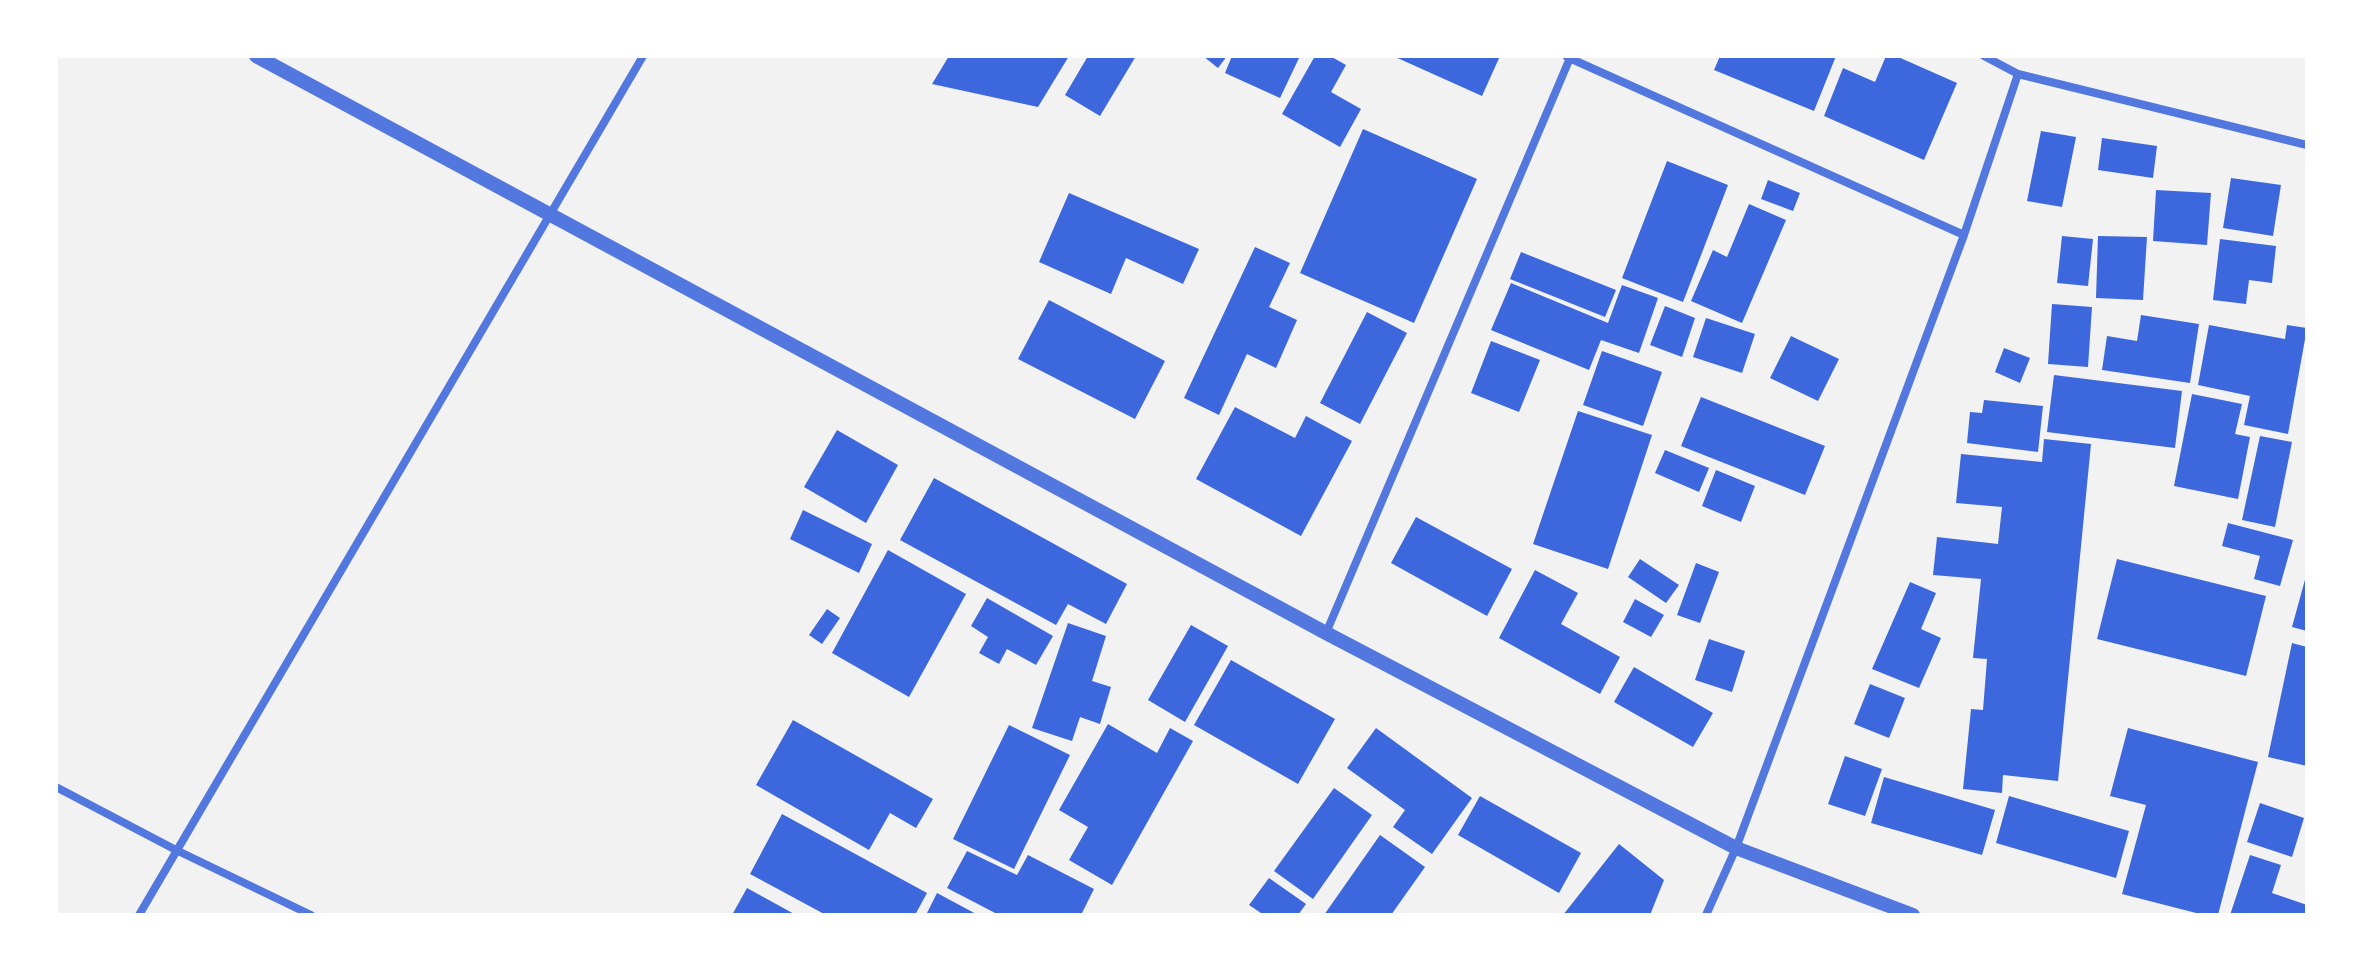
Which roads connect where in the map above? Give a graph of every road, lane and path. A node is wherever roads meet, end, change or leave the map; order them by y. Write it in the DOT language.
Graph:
graph roads {
  1 [pos="256,56"];
  2 [pos="643,56"];
  3 [pos="1984,56"];
  4 [pos="1568,57"];
  5 [pos="2018,74"];
  6 [pos="2307,145"];
  7 [pos="550,217"];
  8 [pos="1964,235"];
  9 [pos="1326,633"];
  10 [pos="56,787"];
  11 [pos="1736,848"];
  12 [pos="176,850"];
  13 [pos="139,915"];
  14 [pos="311,915"];
  15 [pos="1706,915"];
  16 [pos="1913,915"];
  1 -- 7 [label="street"];
  2 -- 7 [label="street"];
  3 -- 5 [label="street"];
  4 -- 8 [label="street"];
  4 -- 9 [label="street"];
  5 -- 6 [label="street"];
  5 -- 8 [label="street"];
  7 -- 9 [label="street"];
  7 -- 12 [label="street"];
  8 -- 11 [label="street"];
  9 -- 11 [label="street"];
  10 -- 12 [label="street"];
  11 -- 15 [label="street"];
  11 -- 16 [label="street"];
  12 -- 13 [label="street"];
  12 -- 14 [label="street"];
}
